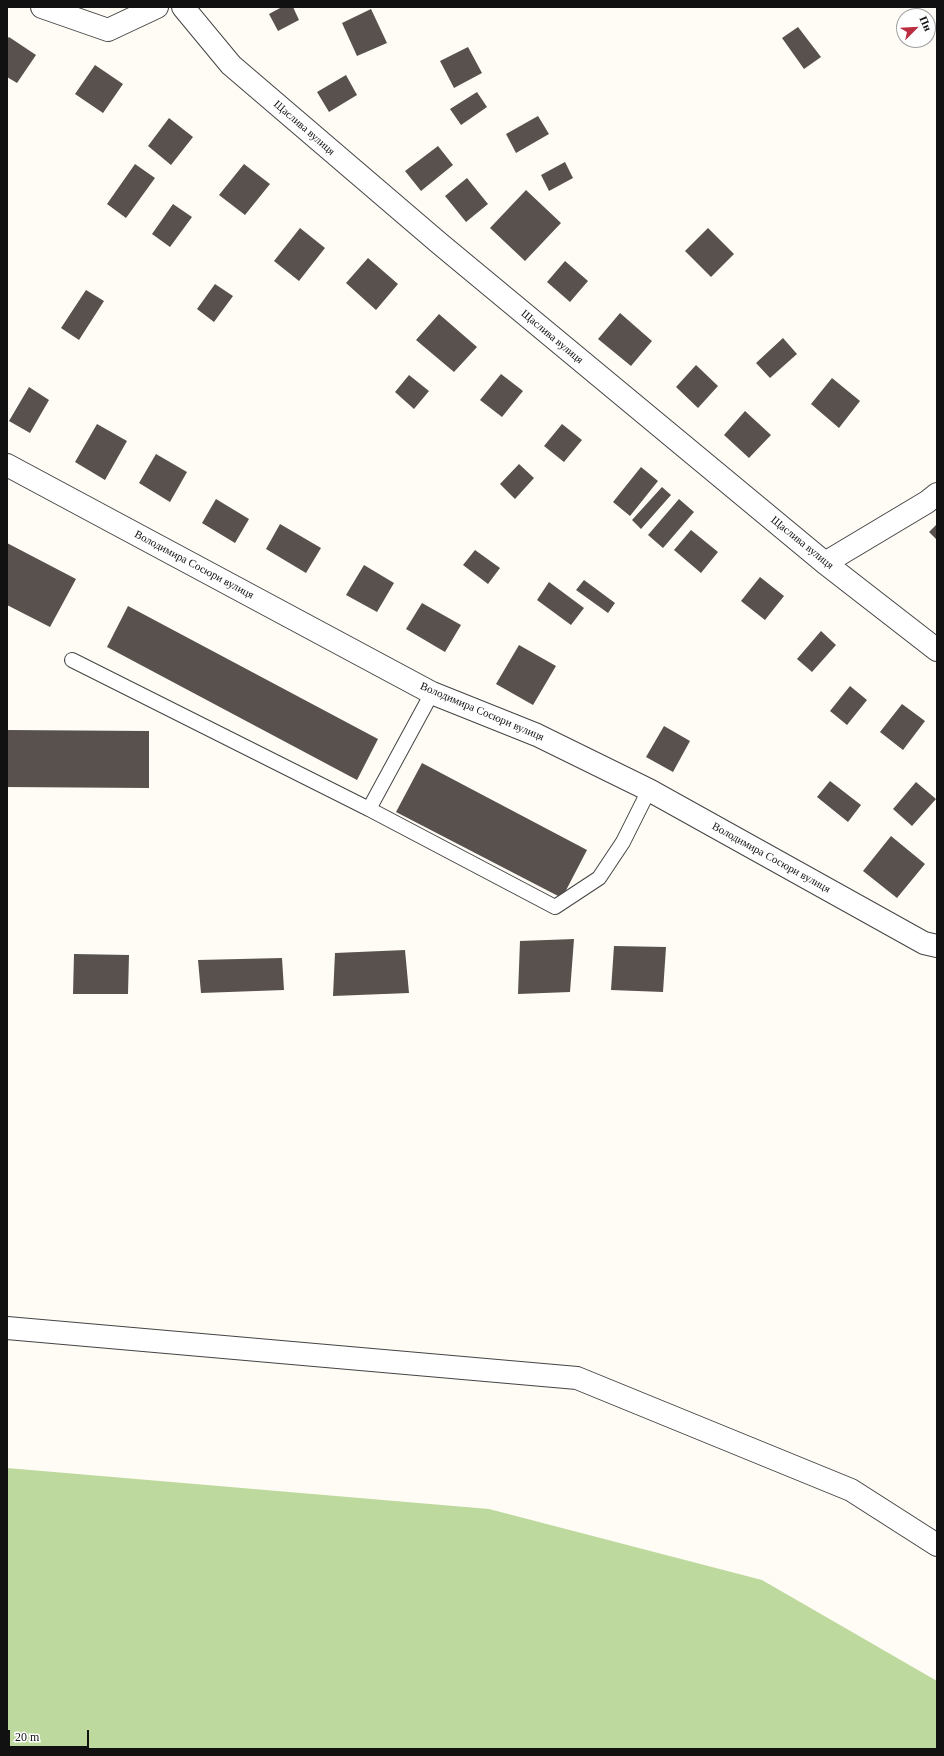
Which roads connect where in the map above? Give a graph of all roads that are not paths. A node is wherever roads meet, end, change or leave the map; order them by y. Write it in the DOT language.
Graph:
graph roads {
  1 [pos="42,7"];
  2 [pos="158,7"];
  3 [pos="183,7"];
  4 [pos="7,465"];
  5 [pos="937,494"];
  6 [pos="825,563"];
  7 [pos="937,650"];
  8 [pos="72,660"];
  9 [pos="432,693"];
  10 [pos="649,790"];
  11 [pos="369,809"];
  12 [pos="937,946"];
  13 [pos="7,1328"];
  14 [pos="937,1544"];
  1 -- 2 [label="street"];
  3 -- 6 [label="street, Щаслива вулиця"];
  4 -- 9 [label="street, Володимира Сосюри вулиця"];
  5 -- 6 [label="street"];
  6 -- 7 [label="street, Щаслива вулиця"];
  8 -- 11 [label="lane"];
  9 -- 10 [label="street, Володимира Сосюри вулиця"];
  9 -- 11 [label="lane"];
  10 -- 11 [label="lane"];
  10 -- 12 [label="street, Володимира Сосюри вулиця"];
  13 -- 14 [label="street"];
}
